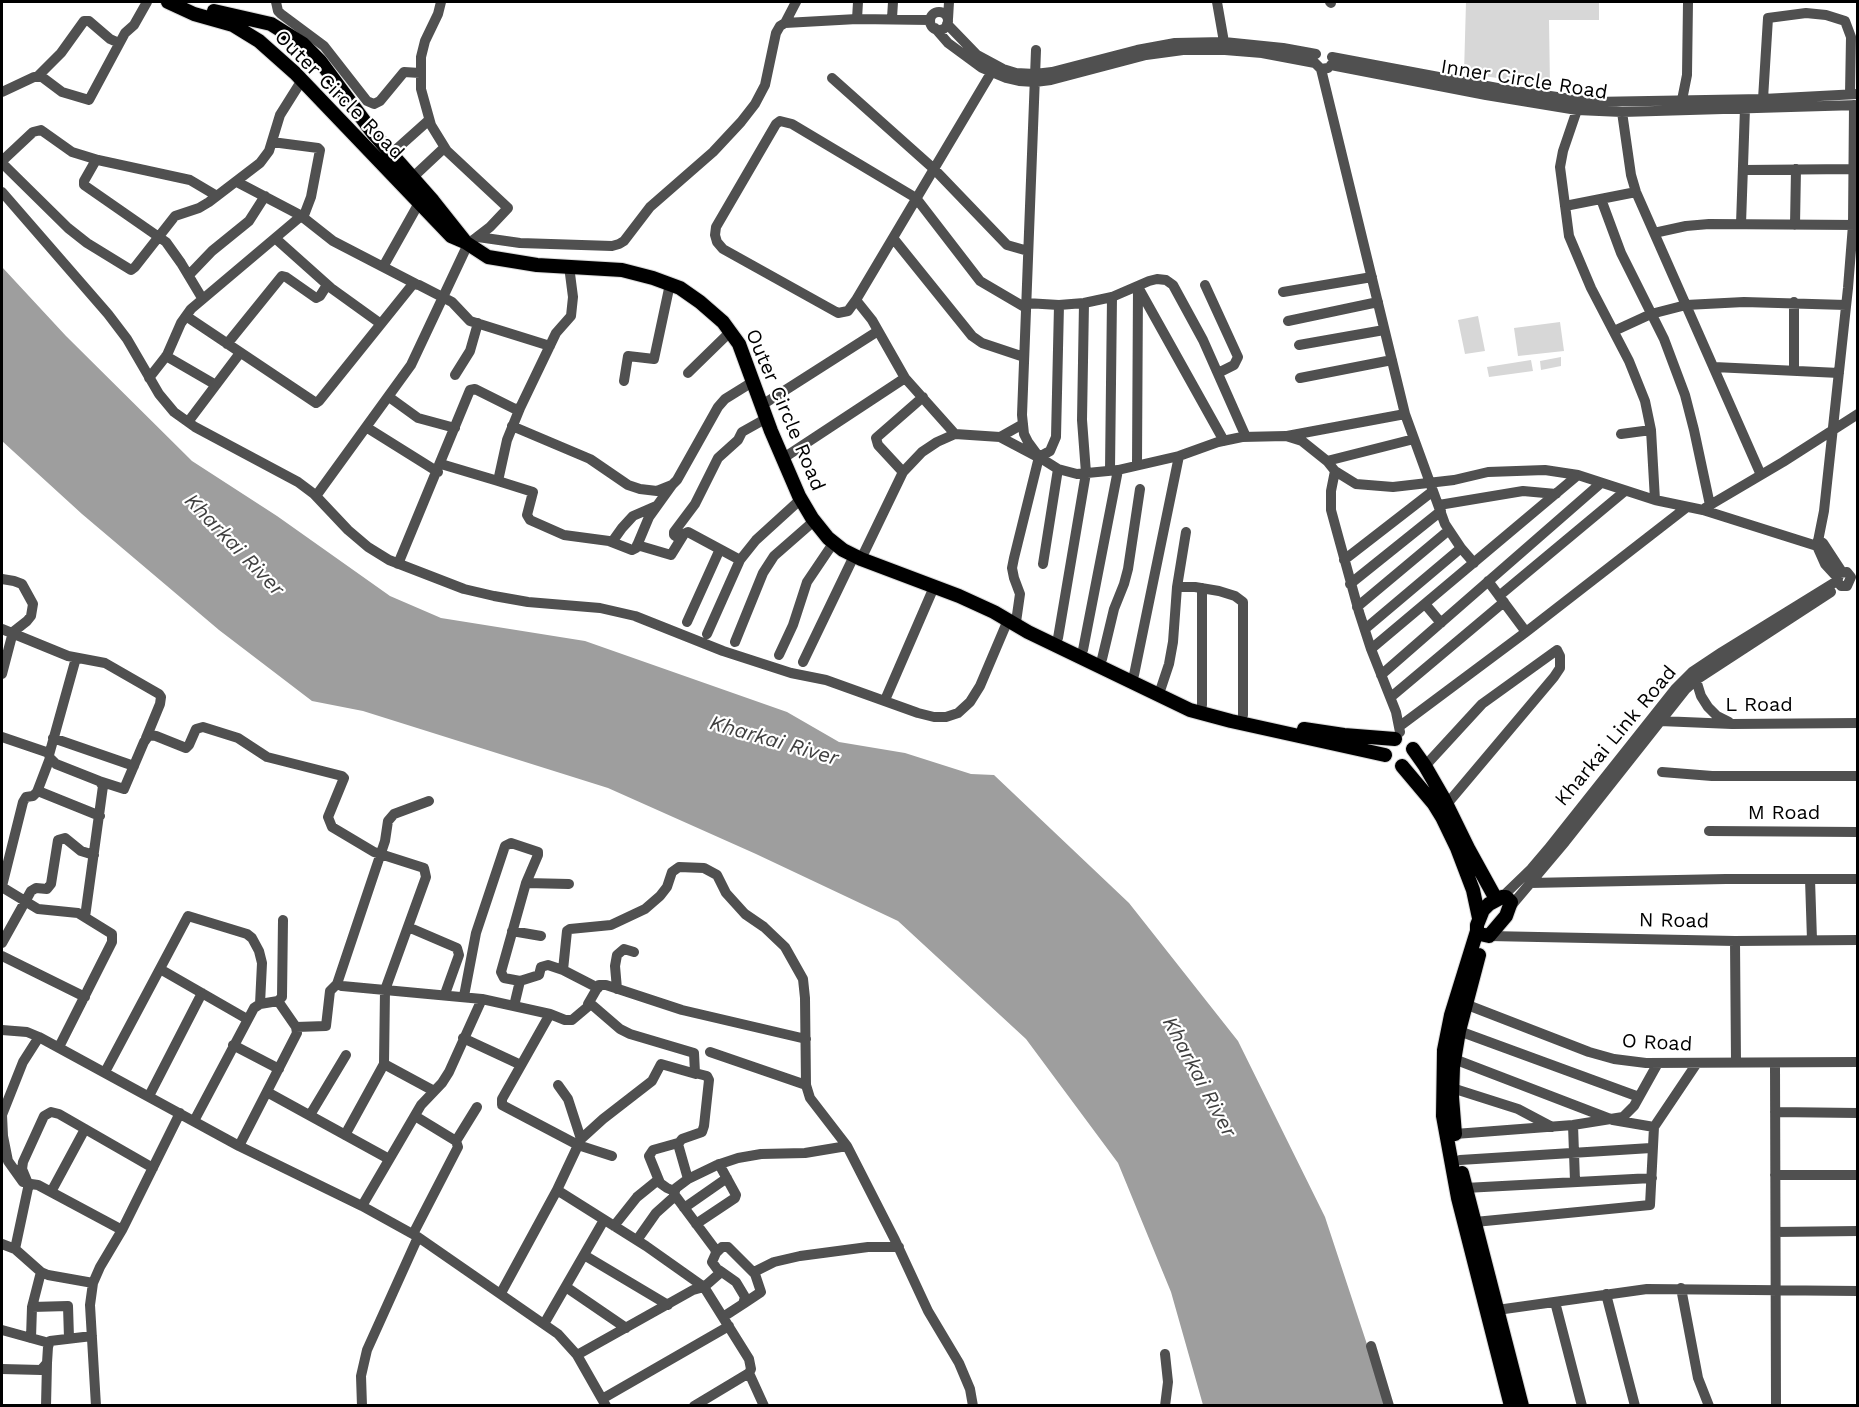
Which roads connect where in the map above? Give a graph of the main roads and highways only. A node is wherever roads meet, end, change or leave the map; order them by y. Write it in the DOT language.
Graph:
graph roads {
  1 [pos="168,2"];
  2 [pos="187,2"];
  3 [pos="470,241"];
  4 [pos="1012,621"];
  5 [pos="1155,689"];
  6 [pos="1398,734"];
  7 [pos="1413,749"];
  8 [pos="1385,755"];
  9 [pos="1402,766"];
  10 [pos="1503,900"];
  11 [pos="1483,930"];
  12 [pos="1493,1311"];
  13 [pos="1511,1406"];
  14 [pos="1522,1406"];
  1 -- 3 [label="main road, Outer Circle Road"];
  2 -- 3 [label="main road, Outer Circle Road"];
  3 -- 4 [label="main road, Outer Circle Road"];
  4 -- 5 [label="main road, Outer Circle Road"];
  4 -- 5 [label="main road"];
  5 -- 6 [label="main road"];
  5 -- 8 [label="main road"];
  6 -- 7 [label="main road"];
  6 -- 8 [label="main road"];
  7 -- 9 [label="main road"];
  7 -- 10 [label="main road"];
  8 -- 9 [label="main road"];
  9 -- 11 [label="main road"];
  10 -- 11 [label="main road"];
  10 -- 11 [label="main road"];
  11 -- 12 [label="main road"];
  11 -- 12 [label="main road"];
  12 -- 13 [label="main road"];
  12 -- 14 [label="main road"];
}
